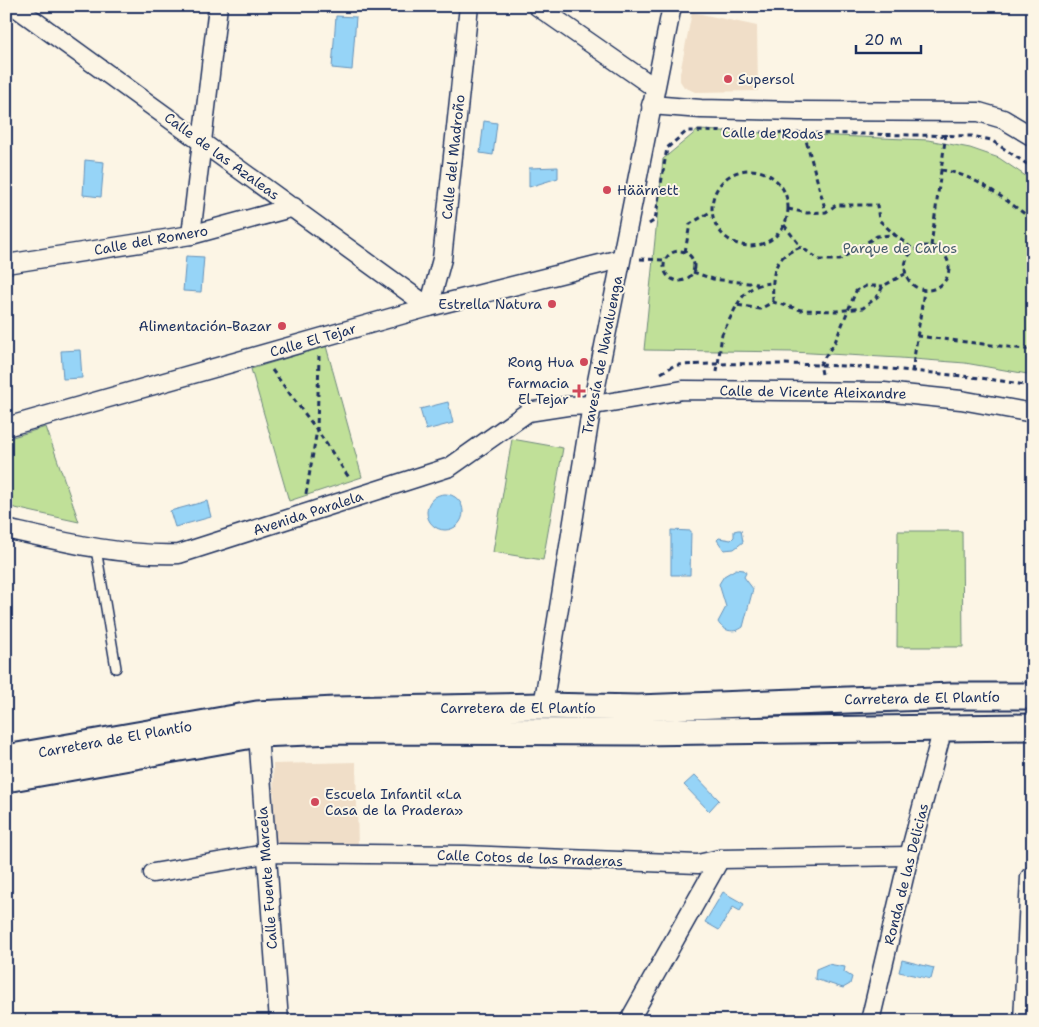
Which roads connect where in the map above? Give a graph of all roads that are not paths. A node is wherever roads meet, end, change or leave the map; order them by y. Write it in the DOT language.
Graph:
graph roads {
  1 [pos="14,6"];
  2 [pos="218,6"];
  3 [pos="469,6"];
  4 [pos="537,6"];
  5 [pos="672,6"];
  6 [pos="653,96"];
  7 [pos="1033,137"];
  8 [pos="202,141"];
  9 [pos="294,207"];
  10 [pos="190,235"];
  11 [pos="620,259"];
  12 [pos="6,264"];
  13 [pos="429,307"];
  14 [pos="594,405"];
  15 [pos="1033,413"];
  16 [pos="6,427"];
  17 [pos="6,529"];
  18 [pos="96,549"];
  19 [pos="116,668"];
  20 [pos="1033,696"];
  21 [pos="543,706"];
  22 [pos="1033,727"];
  23 [pos="944,728"];
  24 [pos="258,734"];
  25 [pos="6,758"];
  26 [pos="6,779"];
  27 [pos="266,853"];
  28 [pos="910,856"];
  29 [pos="720,859"];
  30 [pos="153,873"];
  31 [pos="1031,877"];
  32 [pos="278,1021"];
  33 [pos="629,1021"];
  34 [pos="870,1021"];
  35 [pos="1023,1021"];
  1 -- 8 [label="street, Calle de las Azaleas"];
  2 -- 8 [label="street"];
  3 -- 13 [label="street, Calle del Madroño"];
  4 -- 6 [label="street"];
  5 -- 6 [label="street, Travesía de Navaluenga"];
  6 -- 7 [label="street, Calle de Rodas"];
  6 -- 11 [label="street, Travesía de Navaluenga"];
  8 -- 9 [label="street, Calle de las Azaleas"];
  8 -- 10 [label="street"];
  9 -- 10 [label="street, Calle del Romero"];
  9 -- 13 [label="street, Calle de las Azaleas"];
  10 -- 12 [label="street, Calle del Romero"];
  11 -- 13 [label="street, Calle El Tejar"];
  11 -- 14 [label="street, Travesía de Navaluenga"];
  13 -- 16 [label="street, Calle El Tejar"];
  14 -- 15 [label="street, Calle de Vicente Aleixandre"];
  14 -- 18 [label="street, Avenida Paralela"];
  14 -- 21 [label="street, Travesía de Navaluenga"];
  17 -- 18 [label="street, Avenida Paralela"];
  18 -- 19 [label="lane"];
  20 -- 21 [label="street, Carretera de El Plantío"];
  21 -- 25 [label="street, Carretera de El Plantío"];
  22 -- 23 [label="street, Carretera de El Plantío"];
  23 -- 24 [label="street, Carretera de El Plantío"];
  23 -- 28 [label="street, Ronda de las Delicias"];
  24 -- 26 [label="street, Carretera de El Plantío"];
  24 -- 27 [label="street, Calle Fuente Marcela"];
  27 -- 29 [label="street, Calle Cotos de las Praderas"];
  27 -- 30 [label="street, Calle Cotos de las Praderas"];
  27 -- 32 [label="street, Calle Fuente Marcela"];
  28 -- 29 [label="street, Calle Cotos de las Praderas"];
  28 -- 34 [label="street, Ronda de las Delicias"];
  29 -- 33 [label="street"];
  31 -- 35 [label="street"];
}
